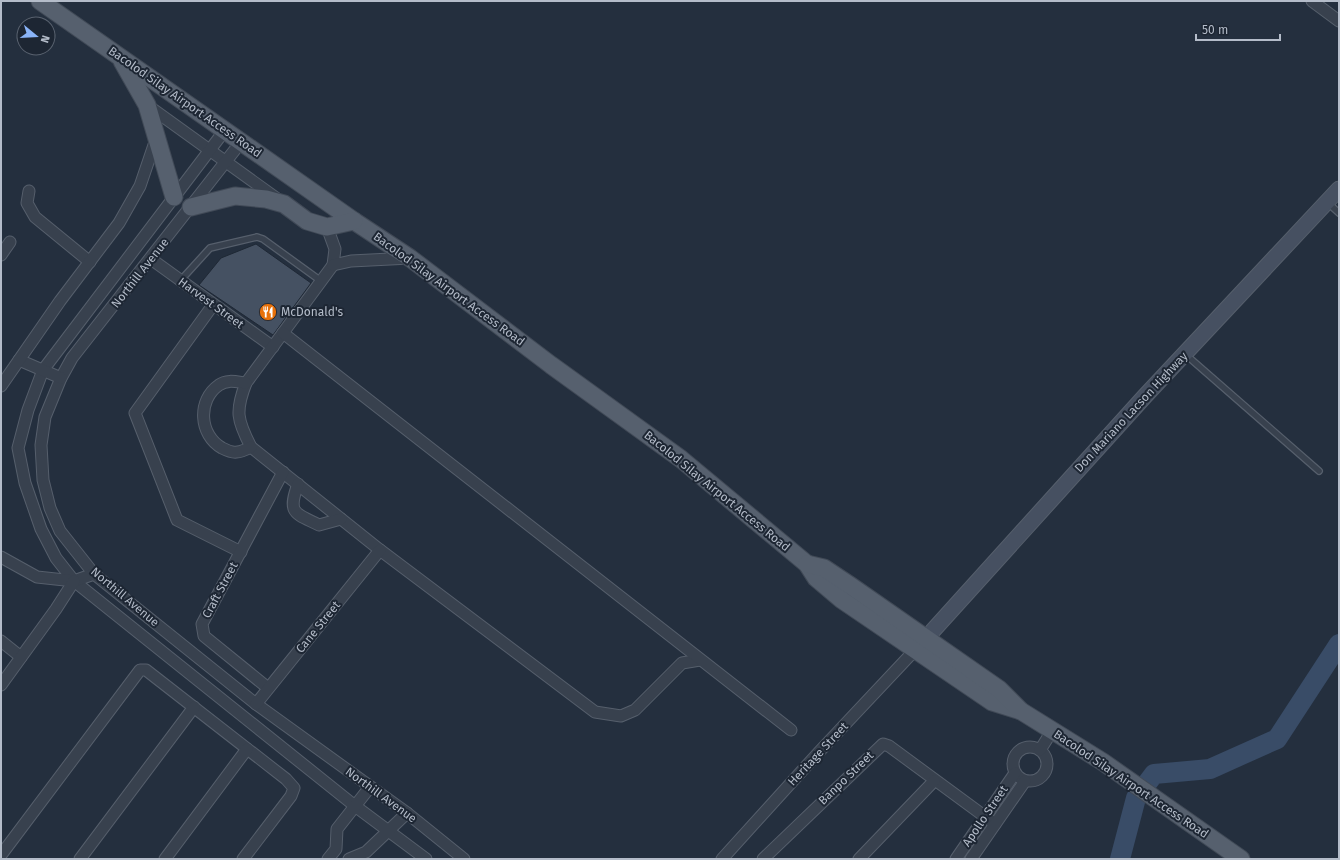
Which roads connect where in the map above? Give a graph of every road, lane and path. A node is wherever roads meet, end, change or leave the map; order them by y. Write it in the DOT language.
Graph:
graph roads {
  1 [pos="40,1"];
  2 [pos="1312,1"];
  3 [pos="1339,21"];
  4 [pos="117,54"];
  5 [pos="147,105"];
  6 [pos="225,130"];
  7 [pos="156,139"];
  8 [pos="241,142"];
  9 [pos="210,151"];
  10 [pos="225,162"];
  11 [pos="1339,189"];
  12 [pos="29,191"];
  13 [pos="174,197"];
  14 [pos="1327,202"];
  15 [pos="284,204"];
  16 [pos="191,206"];
  17 [pos="1339,213"];
  18 [pos="354,221"];
  19 [pos="327,226"];
  20 [pos="10,242"];
  21 [pos="1,255"];
  22 [pos="410,258"];
  23 [pos="151,259"];
  24 [pos="90,262"];
  25 [pos="333,265"];
  26 [pos="180,281"];
  27 [pos="321,282"];
  28 [pos="213,305"];
  29 [pos="283,333"];
  30 [pos="272,347"];
  31 [pos="1185,353"];
  32 [pos="19,360"];
  33 [pos="43,370"];
  34 [pos="60,378"];
  35 [pos="246,383"];
  36 [pos="1,386"];
  37 [pos="252,447"];
  38 [pos="1319,471"];
  39 [pos="283,472"];
  40 [pos="298,484"];
  41 [pos="341,519"];
  42 [pos="380,550"];
  43 [pos="241,552"];
  44 [pos="1,557"];
  45 [pos="94,574"];
  46 [pos="74,581"];
  47 [pos="1,641"];
  48 [pos="921,644"];
  49 [pos="21,657"];
  50 [pos="700,660"];
  51 [pos="1,685"];
  52 [pos="268,688"];
  53 [pos="256,704"];
  54 [pos="194,707"];
  55 [pos="791,730"];
  56 [pos="1052,731"];
  57 [pos="247,749"];
  58 [pos="1040,750"];
  59 [pos="1015,773"];
  60 [pos="934,781"];
  61 [pos="1025,781"];
  62 [pos="370,787"];
  63 [pos="355,806"];
  64 [pos="407,814"];
  65 [pos="985,816"];
  66 [pos="995,824"];
  67 [pos="390,831"];
  68 [pos="336,849"];
  69 [pos="1,855"];
  70 [pos="80,859"];
  71 [pos="165,859"];
  72 [pos="243,859"];
  73 [pos="328,859"];
  74 [pos="348,859"];
  75 [pos="426,859"];
  76 [pos="464,859"];
  77 [pos="722,859"];
  78 [pos="763,859"];
  79 [pos="859,859"];
  80 [pos="956,859"];
  81 [pos="971,859"];
  82 [pos="1241,859"];
  1 -- 4 [label="main road, Bacolod Silay Airport Access Road"];
  2 -- 3 [label="street"];
  4 -- 5 [label="main road"];
  4 -- 6 [label="main road, Bacolod Silay Airport Access Road"];
  5 -- 7 [label="main road"];
  5 -- 9 [label="street"];
  6 -- 8 [label="main road, Bacolod Silay Airport Access Road"];
  6 -- 9 [label="street, Northill Avenue"];
  7 -- 13 [label="main road"];
  7 -- 24 [label="street"];
  8 -- 10 [label="street, Northill Avenue"];
  8 -- 18 [label="main road, Bacolod Silay Airport Access Road"];
  9 -- 10 [label="street"];
  9 -- 13 [label="street, Northill Avenue"];
  10 -- 15 [label="street"];
  10 -- 16 [label="street, Northill Avenue"];
  11 -- 14 [label="street, Don Mariano Lacson Highway"];
  12 -- 24 [label="street"];
  13 -- 33 [label="street, Northill Avenue"];
  14 -- 17 [label="lane"];
  14 -- 31 [label="street, Don Mariano Lacson Highway"];
  15 -- 16 [label="main road"];
  15 -- 19 [label="main road"];
  16 -- 23 [label="street, Northill Avenue"];
  18 -- 19 [label="main road"];
  18 -- 22 [label="main road, Bacolod Silay Airport Access Road"];
  19 -- 25 [label="street"];
  20 -- 21 [label="street"];
  22 -- 25 [label="street"];
  22 -- 48 [label="main road, Bacolod Silay Airport Access Road"];
  23 -- 26 [label="street, Harvest Street"];
  23 -- 34 [label="street, Northill Avenue"];
  24 -- 32 [label="street"];
  25 -- 27 [label="street"];
  26 -- 27 [label="lane"];
  26 -- 28 [label="street, Harvest Street"];
  27 -- 29 [label="street"];
  28 -- 30 [label="street, Harvest Street"];
  28 -- 43 [label="street"];
  29 -- 30 [label="street"];
  29 -- 50 [label="street"];
  30 -- 35 [label="street"];
  31 -- 38 [label="lane"];
  31 -- 48 [label="street, Don Mariano Lacson Highway"];
  32 -- 33 [label="street"];
  32 -- 36 [label="street"];
  33 -- 34 [label="street"];
  33 -- 46 [label="street, Northill Avenue"];
  34 -- 45 [label="street, Northill Avenue"];
  35 -- 37 [label="street"];
  35 -- 37 [label="street"];
  37 -- 39 [label="street"];
  39 -- 40 [label="street"];
  39 -- 43 [label="street, Craft Street"];
  40 -- 41 [label="street"];
  40 -- 41 [label="street"];
  41 -- 42 [label="street"];
  42 -- 50 [label="street"];
  42 -- 52 [label="street, Cane Street"];
  43 -- 52 [label="street, Craft Street"];
  44 -- 46 [label="street"];
  45 -- 46 [label="street"];
  45 -- 53 [label="street, Northill Avenue"];
  46 -- 49 [label="street"];
  46 -- 63 [label="street, Northill Avenue"];
  47 -- 49 [label="street"];
  48 -- 56 [label="main road, Bacolod Silay Airport Access Road"];
  48 -- 77 [label="street, Heritage Street"];
  49 -- 51 [label="street"];
  50 -- 55 [label="street"];
  52 -- 53 [label="street, Cane Street"];
  53 -- 62 [label="street, Northill Avenue"];
  54 -- 57 [label="street"];
  54 -- 69 [label="street"];
  54 -- 70 [label="street"];
  56 -- 58 [label="street"];
  56 -- 82 [label="main road, Bacolod Silay Airport Access Road"];
  57 -- 71 [label="street"];
  57 -- 72 [label="street"];
  58 -- 59 [label="street"];
  58 -- 61 [label="street"];
  59 -- 61 [label="street"];
  59 -- 65 [label="street, Apollo Street"];
  60 -- 65 [label="street, Banpo Street"];
  60 -- 78 [label="street, Banpo Street"];
  60 -- 79 [label="street"];
  61 -- 66 [label="street"];
  62 -- 63 [label="street"];
  62 -- 64 [label="street, Northill Avenue"];
  63 -- 67 [label="street, Northill Avenue"];
  63 -- 68 [label="street"];
  64 -- 67 [label="street"];
  64 -- 76 [label="street, Northill Avenue"];
  65 -- 66 [label="street, Banpo Street"];
  65 -- 80 [label="street, Apollo Street"];
  66 -- 81 [label="street"];
  67 -- 74 [label="street"];
  67 -- 75 [label="street, Northill Avenue"];
  68 -- 73 [label="street"];
  68 -- 74 [label="street"];
}
